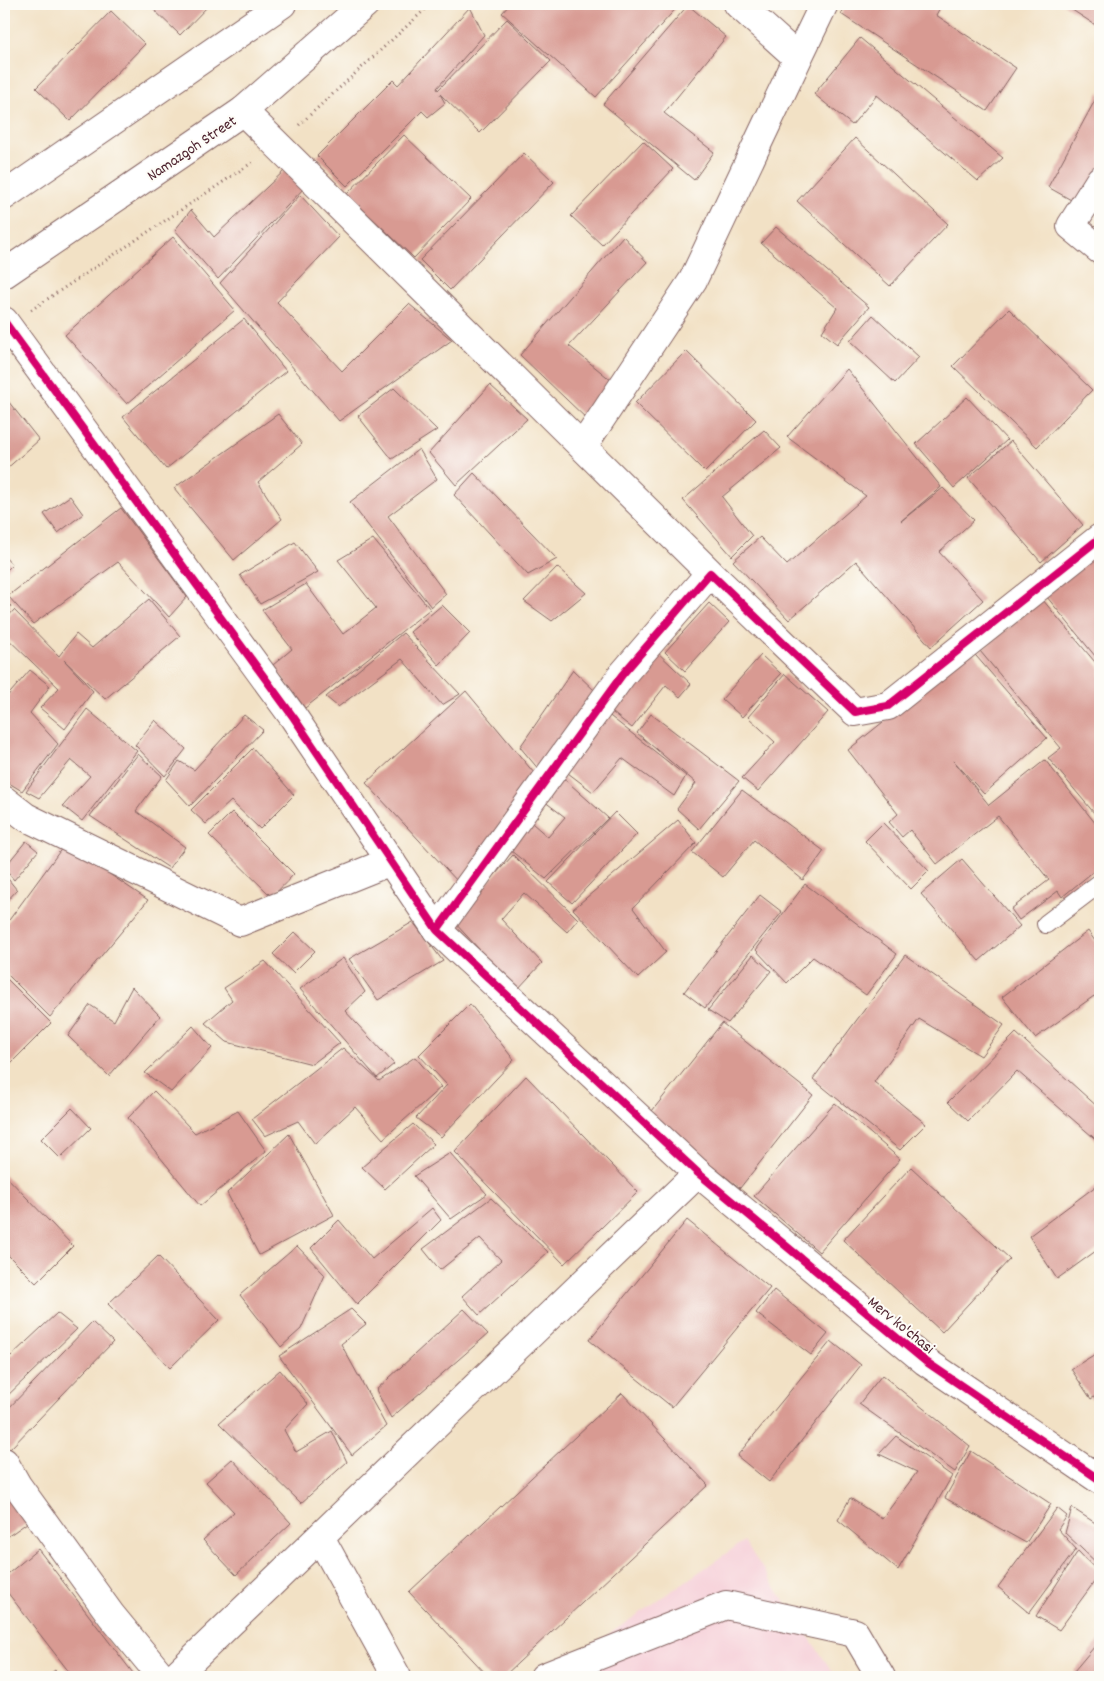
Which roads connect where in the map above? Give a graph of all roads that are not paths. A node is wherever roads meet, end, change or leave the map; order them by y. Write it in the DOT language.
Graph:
graph roads {
  1 [pos="282,4"];
  2 [pos="365,4"];
  3 [pos="738,4"];
  4 [pos="824,4"];
  5 [pos="798,58"];
  6 [pos="243,111"];
  7 [pos="1100,180"];
  8 [pos="4,196"];
  9 [pos="1100,250"];
  10 [pos="4,274"];
  11 [pos="6,323"];
  12 [pos="583,446"];
  13 [pos="1100,538"];
  14 [pos="710,573"];
  15 [pos="4,800"];
  16 [pos="390,861"];
  17 [pos="1100,883"];
  18 [pos="1046,924"];
  19 [pos="437,930"];
  20 [pos="698,1173"];
  21 [pos="4,1462"];
  22 [pos="1100,1480"];
  23 [pos="320,1537"];
  24 [pos="162,1677"];
  25 [pos="174,1677"];
  26 [pos="397,1677"];
  27 [pos="544,1677"];
  28 [pos="881,1677"];
  1 -- 8 [label="street"];
  2 -- 6 [label="street, Namazgoh Street"];
  3 -- 5 [label="street"];
  4 -- 5 [label="street"];
  5 -- 12 [label="street"];
  6 -- 10 [label="street, Namazgoh Street"];
  6 -- 12 [label="street"];
  7 -- 9 [label="street"];
  11 -- 16 [label="street, Merv ko'chasi"];
  12 -- 14 [label="street"];
  13 -- 14 [label="street"];
  14 -- 19 [label="street"];
  15 -- 16 [label="street"];
  16 -- 19 [label="street, Merv ko'chasi"];
  17 -- 18 [label="lane"];
  19 -- 20 [label="street, Merv ko'chasi"];
  20 -- 22 [label="street, Merv ko'chasi"];
  20 -- 23 [label="street"];
  21 -- 24 [label="street"];
  23 -- 25 [label="street"];
  23 -- 26 [label="street"];
  27 -- 28 [label="street"];
}
